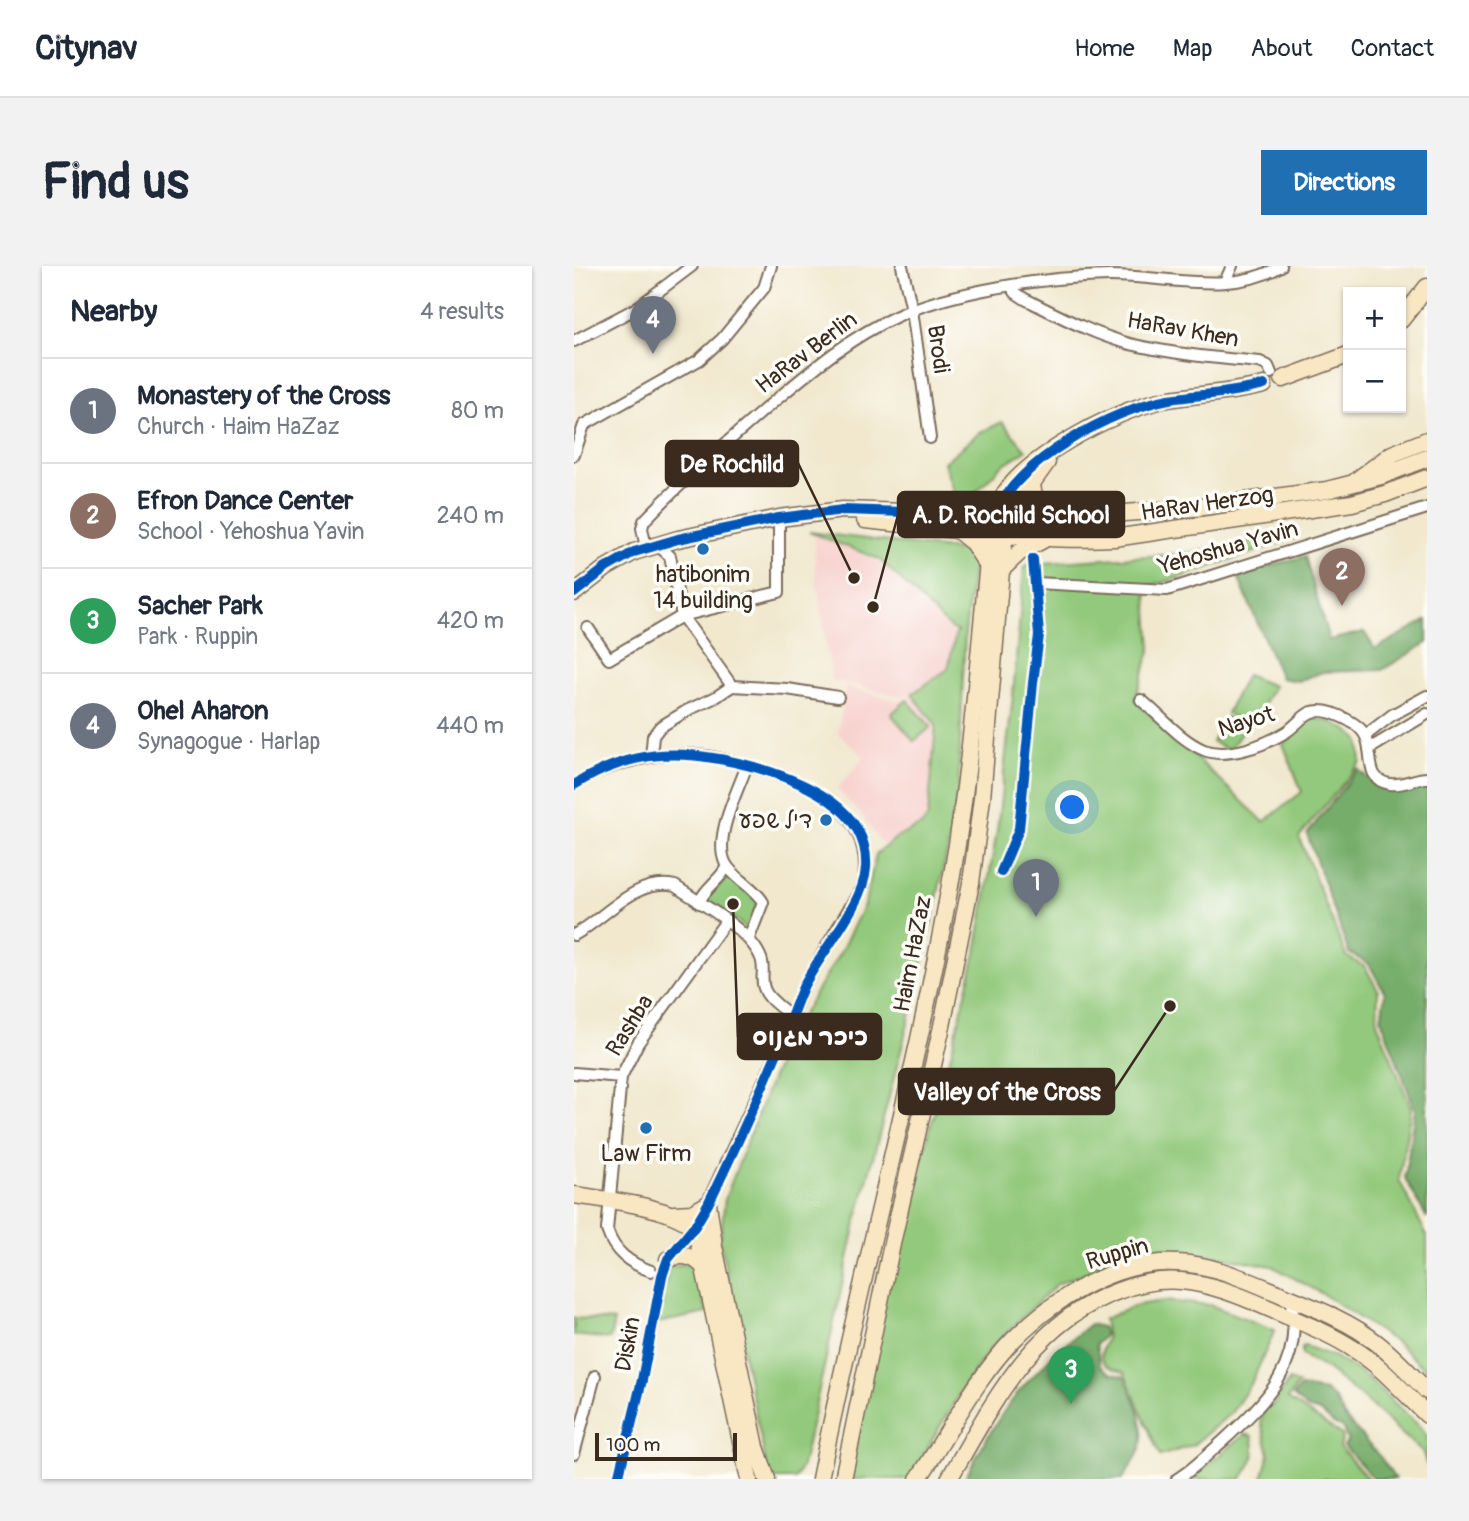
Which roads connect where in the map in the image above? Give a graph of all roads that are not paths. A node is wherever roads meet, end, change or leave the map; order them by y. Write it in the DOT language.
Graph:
graph roads {
  1 [pos="692,266"];
  2 [pos="771,266"];
  3 [pos="902,266"];
  4 [pos="1232,266"];
  5 [pos="1281,266"];
  6 [pos="1129,271"];
  7 [pos="1243,279"];
  8 [pos="1225,282"];
  9 [pos="1012,286"];
  10 [pos="1427,287"];
  11 [pos="912,310"];
  12 [pos="1406,314"];
  13 [pos="574,341"];
  14 [pos="1343,356"];
  15 [pos="1270,375"];
  16 [pos="579,423"];
  17 [pos="930,438"];
  18 [pos="1427,440"];
  19 [pos="574,454"];
  20 [pos="1427,458"];
  21 [pos="1427,478"];
  22 [pos="1024,480"];
  23 [pos="1351,485"];
  24 [pos="1427,508"];
  25 [pos="1147,512"];
  26 [pos="966,513"];
  27 [pos="1002,515"];
  28 [pos="779,518"];
  29 [pos="957,530"];
  30 [pos="998,534"];
  31 [pos="1045,538"];
  32 [pos="678,539"];
  33 [pos="652,546"];
  34 [pos="670,556"];
  35 [pos="994,568"];
  36 [pos="1035,583"];
  37 [pos="574,593"];
  38 [pos="682,616"];
  39 [pos="588,628"];
  40 [pos="732,686"];
  41 [pos="838,696"];
  42 [pos="1427,696"];
  43 [pos="1141,700"];
  44 [pos="1427,715"];
  45 [pos="1366,736"];
  46 [pos="1369,749"];
  47 [pos="651,757"];
  48 [pos="747,765"];
  49 [pos="1427,778"];
  50 [pos="574,785"];
  51 [pos="727,866"];
  52 [pos="699,903"];
  53 [pos="726,921"];
  54 [pos="574,935"];
  55 [pos="749,938"];
  56 [pos="791,1016"];
  57 [pos="574,1073"];
  58 [pos="621,1077"];
  59 [pos="574,1195"];
  60 [pos="609,1200"];
  61 [pos="708,1204"];
  62 [pos="674,1214"];
  63 [pos="695,1226"];
  64 [pos="715,1251"];
  65 [pos="668,1259"];
  66 [pos="702,1265"];
  67 [pos="651,1271"];
  68 [pos="1290,1298"];
  69 [pos="1294,1320"];
  70 [pos="596,1376"];
  71 [pos="1427,1391"];
  72 [pos="579,1412"];
  73 [pos="1427,1415"];
  74 [pos="574,1454"];
  75 [pos="820,1476"];
  76 [pos="767,1478"];
  77 [pos="618,1479"];
  78 [pos="749,1479"];
  79 [pos="844,1479"];
  80 [pos="918,1479"];
  81 [pos="949,1479"];
  82 [pos="1177,1479"];
  1 -- 13 [label="street"];
  2 -- 16 [label="street"];
  3 -- 11 [label="street, Brodi"];
  4 -- 7 [label="street"];
  4 -- 8 [label="street"];
  5 -- 7 [label="street, HaRav Berlin"];
  6 -- 8 [label="street, HaRav Berlin"];
  6 -- 9 [label="street, HaRav Berlin"];
  7 -- 8 [label="street, HaRav Berlin"];
  9 -- 11 [label="street, HaRav Berlin"];
  9 -- 15 [label="street, HaRav Khen"];
  10 -- 12 [label="street"];
  11 -- 17 [label="street, Brodi"];
  11 -- 33 [label="street, HaRav Berlin"];
  14 -- 15 [label="street"];
  15 -- 22 [label="street"];
  16 -- 19 [label="street"];
  18 -- 23 [label="street"];
  20 -- 23 [label="street, HaRav Herzog"];
  21 -- 31 [label="street, HaRav Herzog"];
  22 -- 25 [label="street"];
  22 -- 26 [label="street"];
  22 -- 27 [label="street, Haim HaZaz"];
  23 -- 25 [label="street, HaRav Herzog"];
  24 -- 36 [label="street, Yehoshua Yavin"];
  25 -- 27 [label="street, HaRav Herzog"];
  26 -- 27 [label="street, HaRav Herzog"];
  26 -- 28 [label="street, HaRav Herzog"];
  27 -- 30 [label="street, Haim HaZaz"];
  28 -- 29 [label="street, HaRav Herzog"];
  28 -- 32 [label="street, HaRav Herzog"];
  28 -- 38 [label="street"];
  29 -- 30 [label="street, HaRav Herzog"];
  29 -- 35 [label="street"];
  30 -- 31 [label="street, HaRav Herzog"];
  30 -- 35 [label="street, Haim HaZaz"];
  31 -- 35 [label="street"];
  32 -- 33 [label="street, HaRav Herzog"];
  32 -- 34 [label="street"];
  33 -- 34 [label="street"];
  33 -- 37 [label="street, HaRav Herzog"];
  34 -- 38 [label="street"];
  35 -- 75 [label="street, Haim HaZaz"];
  35 -- 79 [label="street, Haim HaZaz"];
  38 -- 39 [label="street"];
  38 -- 40 [label="street"];
  40 -- 41 [label="street"];
  40 -- 47 [label="street"];
  42 -- 45 [label="street"];
  43 -- 45 [label="street, Nayot"];
  44 -- 46 [label="street"];
  45 -- 46 [label="street"];
  46 -- 49 [label="street"];
  47 -- 48 [label="street, Diskin"];
  47 -- 50 [label="street, Diskin"];
  48 -- 51 [label="street"];
  48 -- 56 [label="street, Diskin"];
  51 -- 52 [label="street"];
  51 -- 55 [label="street"];
  52 -- 53 [label="street"];
  52 -- 54 [label="street"];
  53 -- 55 [label="street"];
  53 -- 58 [label="street, Rashba"];
  55 -- 56 [label="street"];
  56 -- 61 [label="street, Diskin"];
  57 -- 58 [label="street"];
  58 -- 60 [label="street, Rashba"];
  59 -- 60 [label="street"];
  60 -- 62 [label="street"];
  60 -- 67 [label="street, Rashba"];
  61 -- 62 [label="street"];
  61 -- 63 [label="street, Diskin"];
  61 -- 64 [label="street"];
  62 -- 63 [label="street"];
  63 -- 64 [label="street"];
  63 -- 65 [label="street, Diskin"];
  63 -- 66 [label="street"];
  64 -- 76 [label="street"];
  65 -- 66 [label="street"];
  65 -- 77 [label="street, Diskin"];
  66 -- 78 [label="street"];
  68 -- 69 [label="street"];
  68 -- 71 [label="street, Ruppin"];
  68 -- 80 [label="street, Ruppin"];
  69 -- 73 [label="street, Ruppin"];
  69 -- 81 [label="street, Ruppin"];
  69 -- 82 [label="street"];
  70 -- 72 [label="street"];
  72 -- 74 [label="street"];
}
